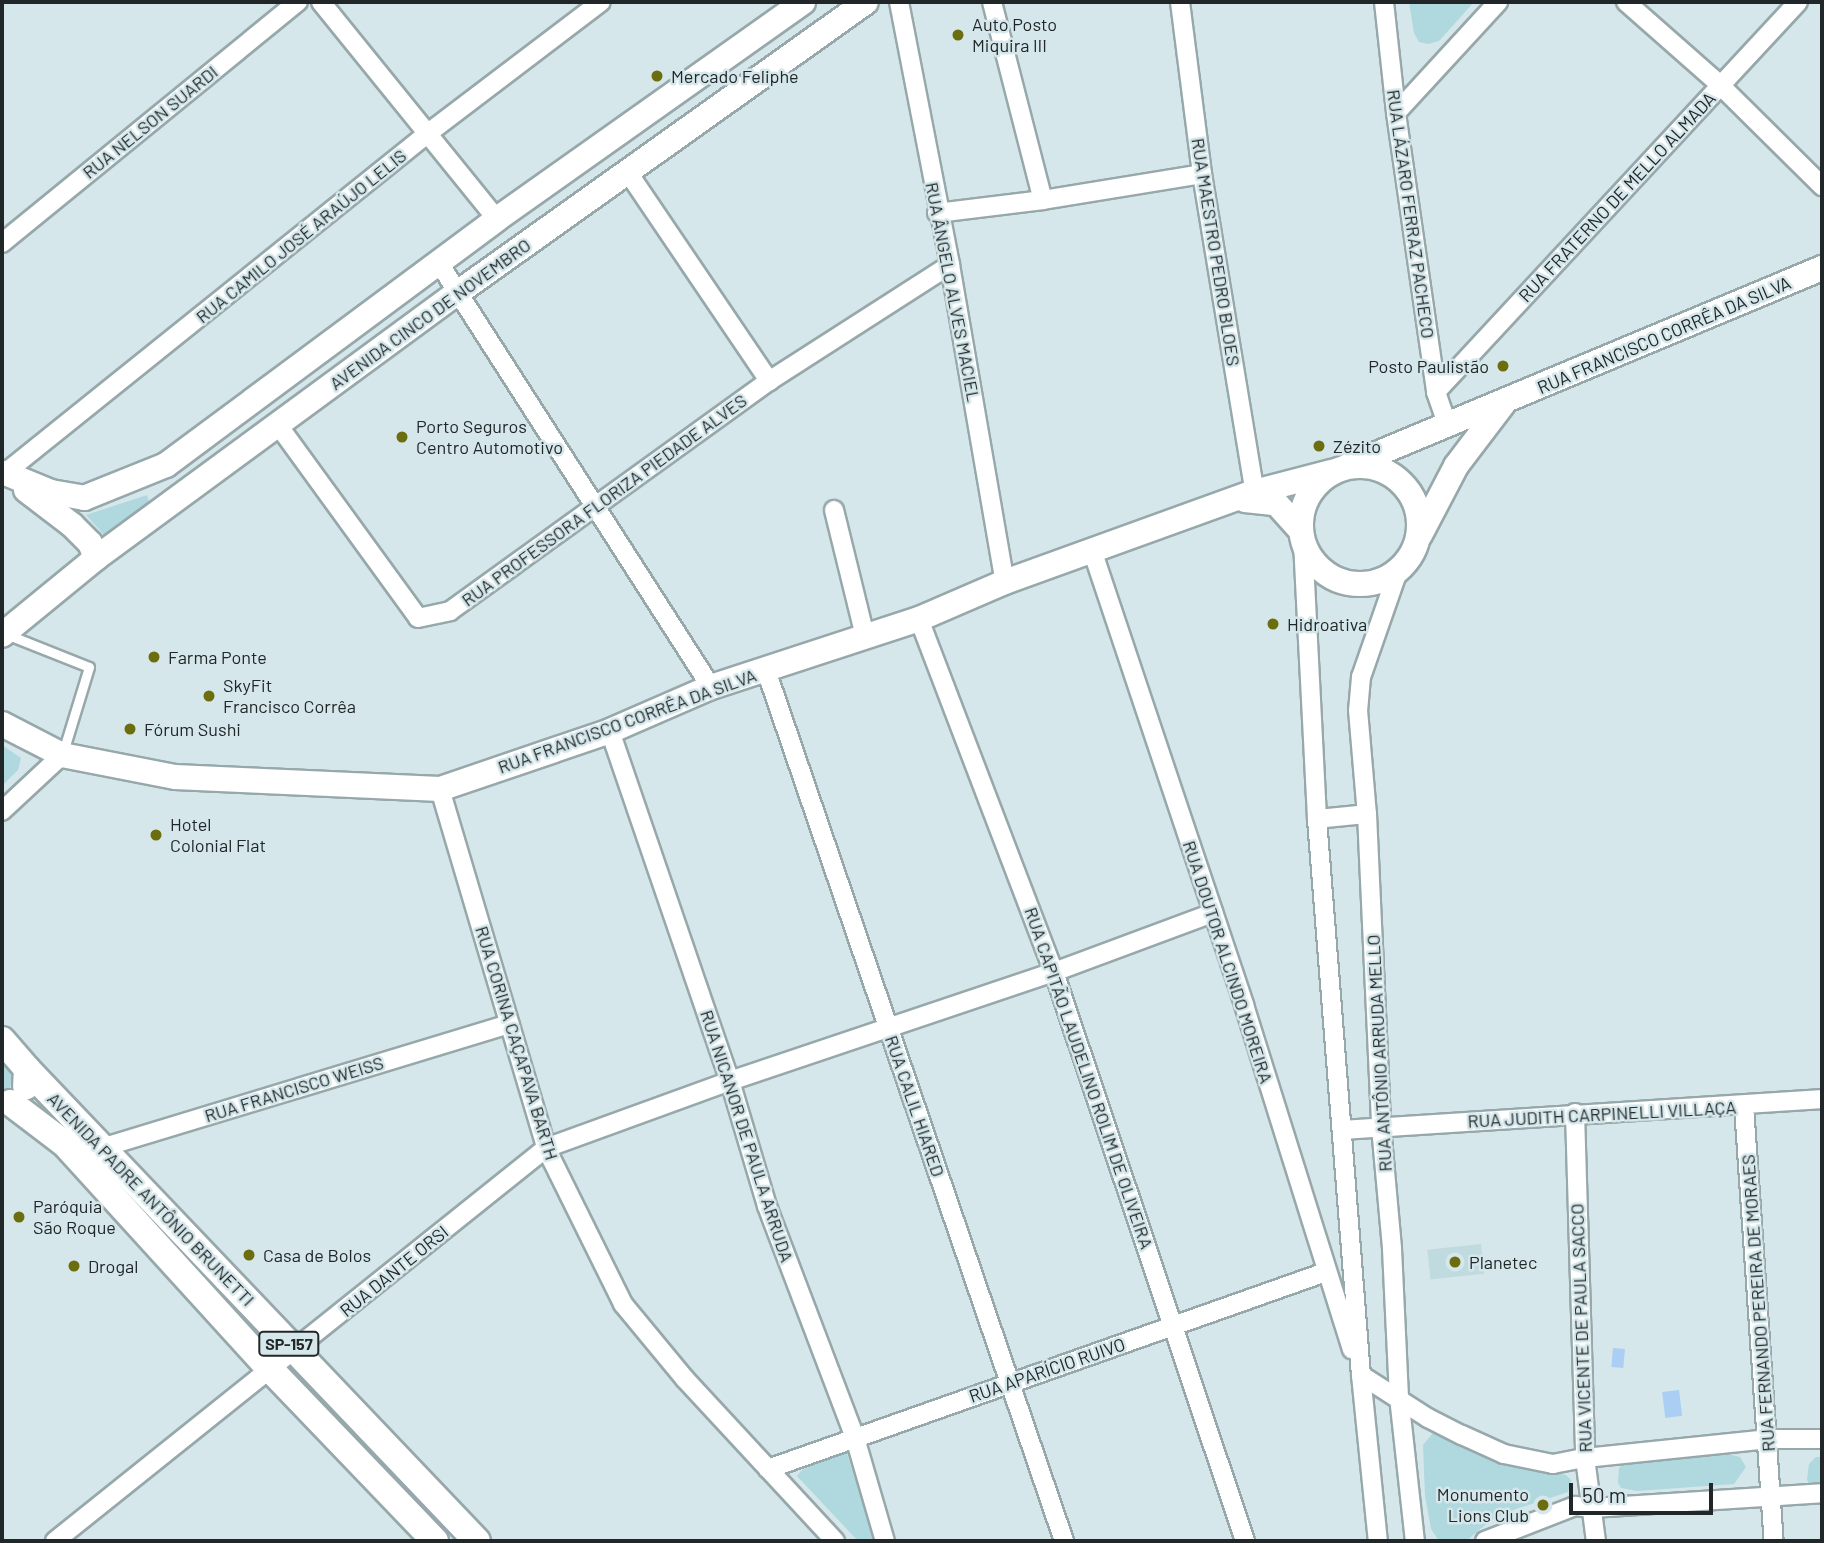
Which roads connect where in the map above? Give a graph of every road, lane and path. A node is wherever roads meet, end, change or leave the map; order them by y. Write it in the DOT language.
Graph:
graph roads {
  1 [pos="298,2"];
  2 [pos="321,2"];
  3 [pos="601,2"];
  4 [pos="803,2"];
  5 [pos="866,2"];
  6 [pos="899,2"];
  7 [pos="992,2"];
  8 [pos="1180,2"];
  9 [pos="1384,2"];
  10 [pos="1498,2"];
  11 [pos="1626,2"];
  12 [pos="1798,2"];
  13 [pos="1720,85"];
  14 [pos="1396,113"];
  15 [pos="428,134"];
  16 [pos="627,171"];
  17 [pos="1202,174"];
  18 [pos="1822,186"];
  19 [pos="1043,200"];
  20 [pos="937,213"];
  21 [pos="497,219"];
  22 [pos="2,243"];
  23 [pos="439,262"];
  24 [pos="950,265"];
  25 [pos="1822,268"];
  26 [pos="456,294"];
  27 [pos="769,381"];
  28 [pos="1436,392"];
  29 [pos="1506,401"];
  30 [pos="1447,424"];
  31 [pos="278,425"];
  32 [pos="1457,465"];
  33 [pos="1340,469"];
  34 [pos="3,471"];
  35 [pos="1248,498"];
  36 [pos="596,504"];
  37 [pos="834,510"];
  38 [pos="1301,536"];
  39 [pos="1418,538"];
  40 [pos="1092,550"];
  41 [pos="96,558"];
  42 [pos="1398,571"];
  43 [pos="1005,582"];
  44 [pos="919,619"];
  45 [pos="3,634"];
  46 [pos="865,636"];
  47 [pos="766,670"];
  48 [pos="711,687"];
  49 [pos="2,724"];
  50 [pos="610,731"];
  51 [pos="62,755"];
  52 [pos="440,789"];
  53 [pos="2,811"];
  54 [pos="1367,814"];
  55 [pos="1317,819"];
  56 [pos="1213,913"];
  57 [pos="1054,972"];
  58 [pos="510,1024"];
  59 [pos="889,1029"];
  60 [pos="2,1040"];
  61 [pos="27,1069"];
  62 [pos="730,1081"];
  63 [pos="1822,1099"];
  64 [pos="5,1102"];
  65 [pos="1744,1106"];
  66 [pos="1575,1113"];
  67 [pos="1381,1127"];
  68 [pos="1343,1130"];
  69 [pos="546,1148"];
  70 [pos="92,1156"];
  71 [pos="1326,1272"];
  72 [pos="1175,1326"];
  73 [pos="295,1351"];
  74 [pos="271,1370"];
  75 [pos="1361,1375"];
  76 [pos="1010,1384"];
  77 [pos="1399,1397"];
  78 [pos="855,1438"];
  79 [pos="1769,1439"];
  80 [pos="1822,1439"];
  81 [pos="1585,1458"];
  82 [pos="768,1468"];
  83 [pos="1822,1493"];
  84 [pos="1770,1496"];
  85 [pos="1592,1508"];
  86 [pos="55,1541"];
  87 [pos="435,1541"];
  88 [pos="477,1541"];
  89 [pos="835,1541"];
  90 [pos="885,1541"];
  91 [pos="1064,1541"];
  92 [pos="1245,1541"];
  93 [pos="1378,1541"];
  94 [pos="1415,1541"];
  95 [pos="1485,1541"];
  96 [pos="1596,1541"];
  97 [pos="1774,1541"];
  1 -- 22 [label="street, RUA NELSON SUARDI"];
  2 -- 15 [label="street"];
  3 -- 15 [label="street, RUA CAMILO JOSÉ ARAÚJO LELIS"];
  4 -- 21 [label="main road, AVENIDA CINCO DE NOVEMBRO"];
  5 -- 16 [label="main road, AVENIDA CINCO DE NOVEMBRO"];
  6 -- 20 [label="street, RUA ÂNGELO ALVES MACIEL"];
  7 -- 19 [label="street"];
  8 -- 17 [label="street, RUA MAESTRO PEDRO BLOES"];
  9 -- 14 [label="street, RUA LÁZARO FERRAZ PACHECO"];
  10 -- 14 [label="street"];
  11 -- 13 [label="street"];
  12 -- 13 [label="street, RUA FRATERNO DE MELLO ALMADA"];
  13 -- 18 [label="street"];
  13 -- 28 [label="street, RUA FRATERNO DE MELLO ALMADA"];
  14 -- 28 [label="street, RUA LÁZARO FERRAZ PACHECO"];
  15 -- 21 [label="street"];
  15 -- 34 [label="street, RUA CAMILO JOSÉ ARAÚJO LELIS"];
  16 -- 26 [label="main road, AVENIDA CINCO DE NOVEMBRO"];
  16 -- 27 [label="street"];
  17 -- 19 [label="street"];
  17 -- 35 [label="street, RUA MAESTRO PEDRO BLOES"];
  19 -- 20 [label="street"];
  20 -- 24 [label="street, RUA ÂNGELO ALVES MACIEL"];
  21 -- 23 [label="main road, AVENIDA CINCO DE NOVEMBRO"];
  23 -- 26 [label="street"];
  23 -- 34 [label="main road, AVENIDA CINCO DE NOVEMBRO"];
  24 -- 27 [label="street, RUA PROFESSORA FLORIZA PIEDADE ALVES"];
  24 -- 43 [label="street, RUA ÂNGELO ALVES MACIEL"];
  25 -- 29 [label="main road, RUA FRANCISCO CORRÊA DA SILVA"];
  26 -- 31 [label="main road, AVENIDA CINCO DE NOVEMBRO"];
  26 -- 36 [label="street"];
  27 -- 36 [label="street, RUA PROFESSORA FLORIZA PIEDADE ALVES"];
  28 -- 30 [label="street, RUA LÁZARO FERRAZ PACHECO"];
  29 -- 30 [label="main road, RUA FRANCISCO CORRÊA DA SILVA"];
  29 -- 32 [label="main road, RUA FRANCISCO CORRÊA DA SILVA"];
  30 -- 32 [label="main road"];
  30 -- 33 [label="main road, RUA FRANCISCO CORRÊA DA SILVA"];
  31 -- 36 [label="street, RUA PROFESSORA FLORIZA PIEDADE ALVES"];
  31 -- 41 [label="main road, AVENIDA CINCO DE NOVEMBRO"];
  32 -- 39 [label="main road, RUA FRANCISCO CORRÊA DA SILVA"];
  33 -- 35 [label="main road, RUA FRANCISCO CORRÊA DA SILVA"];
  33 -- 38 [label="main road"];
  33 -- 39 [label="main road"];
  34 -- 41 [label="main road"];
  35 -- 38 [label="main road"];
  35 -- 40 [label="main road, RUA FRANCISCO CORRÊA DA SILVA"];
  36 -- 48 [label="street"];
  37 -- 46 [label="street"];
  38 -- 42 [label="main road"];
  38 -- 55 [label="street"];
  39 -- 42 [label="main road"];
  40 -- 43 [label="main road, RUA FRANCISCO CORRÊA DA SILVA"];
  40 -- 56 [label="street, RUA DOUTOR ALCINDO MOREIRA"];
  41 -- 45 [label="main road, AVENIDA CINCO DE NOVEMBRO"];
  42 -- 54 [label="street, RUA ANTÔNIO ARRUDA MELLO"];
  43 -- 44 [label="main road, RUA FRANCISCO CORRÊA DA SILVA"];
  44 -- 46 [label="main road, RUA FRANCISCO CORRÊA DA SILVA"];
  44 -- 57 [label="street, RUA CAPITÃO LAUDELINO ROLIM DE OLIVEIRA"];
  45 -- 51 [label="lane"];
  46 -- 47 [label="main road, RUA FRANCISCO CORRÊA DA SILVA"];
  47 -- 48 [label="main road, RUA FRANCISCO CORRÊA DA SILVA"];
  47 -- 59 [label="street, RUA CALIL HIARED"];
  48 -- 50 [label="main road, RUA FRANCISCO CORRÊA DA SILVA"];
  49 -- 51 [label="main road, RUA FRANCISCO CORRÊA DA SILVA"];
  50 -- 52 [label="main road, RUA FRANCISCO CORRÊA DA SILVA"];
  50 -- 62 [label="street, RUA NICANOR DE PAULA ARRUDA"];
  51 -- 52 [label="main road, RUA FRANCISCO CORRÊA DA SILVA"];
  51 -- 53 [label="street"];
  52 -- 58 [label="street, RUA CORINA CAÇAPAVA BARTH"];
  54 -- 55 [label="street"];
  54 -- 67 [label="street, RUA ANTÔNIO ARRUDA MELLO"];
  55 -- 68 [label="street"];
  56 -- 57 [label="street, RUA DANTE ORSI"];
  56 -- 71 [label="street, RUA DOUTOR ALCINDO MOREIRA"];
  57 -- 59 [label="street, RUA DANTE ORSI"];
  57 -- 72 [label="street, RUA CAPITÃO LAUDELINO ROLIM DE OLIVEIRA"];
  58 -- 69 [label="street, RUA CORINA CAÇAPAVA BARTH"];
  58 -- 70 [label="street, RUA FRANCISCO WEISS"];
  59 -- 62 [label="street, RUA DANTE ORSI"];
  59 -- 76 [label="street, RUA CALIL HIARED"];
  60 -- 61 [label="main road, SP-157"];
  61 -- 64 [label="main road, SP-157"];
  61 -- 70 [label="main road, AVENIDA PADRE ANTÔNIO BRUNETTI / SP-157"];
  62 -- 69 [label="street, RUA DANTE ORSI"];
  62 -- 78 [label="street, RUA NICANOR DE PAULA ARRUDA"];
  63 -- 65 [label="street, RUA JUDITH CARPINELLI VILLAÇA"];
  64 -- 70 [label="main road, AVENIDA PADRE ANTÔNIO BRUNETTI / SP-157"];
  65 -- 66 [label="street, RUA JUDITH CARPINELLI VILLAÇA"];
  65 -- 79 [label="street, RUA FERNANDO PEREIRA DE MORAES"];
  66 -- 67 [label="street, RUA JUDITH CARPINELLI VILLAÇA"];
  66 -- 81 [label="street, RUA VICENTE DE PAULA SACCO"];
  67 -- 68 [label="street, RUA JUDITH CARPINELLI VILLAÇA"];
  67 -- 77 [label="street, RUA ANTÔNIO ARRUDA MELLO"];
  68 -- 75 [label="street"];
  69 -- 73 [label="street, RUA DANTE ORSI"];
  69 -- 82 [label="street, RUA CORINA CAÇAPAVA BARTH"];
  70 -- 73 [label="main road, AVENIDA PADRE ANTÔNIO BRUNETTI / SP-157"];
  70 -- 74 [label="main road, AVENIDA PADRE ANTÔNIO BRUNETTI / SP-157"];
  71 -- 72 [label="street, RUA APARÍCIO RUIVO"];
  71 -- 75 [label="street, RUA DOUTOR ALCINDO MOREIRA"];
  72 -- 76 [label="street, RUA APARÍCIO RUIVO"];
  72 -- 92 [label="street, RUA CAPITÃO LAUDELINO ROLIM DE OLIVEIRA"];
  73 -- 74 [label="street, RUA DANTE ORSI"];
  73 -- 88 [label="main road, AVENIDA PADRE ANTÔNIO BRUNETTI / SP-157"];
  74 -- 86 [label="street, RUA DANTE ORSI"];
  74 -- 87 [label="main road, AVENIDA PADRE ANTÔNIO BRUNETTI / SP-157"];
  75 -- 77 [label="street"];
  75 -- 93 [label="street"];
  76 -- 78 [label="street, RUA APARÍCIO RUIVO"];
  76 -- 91 [label="street, RUA CALIL HIARED"];
  77 -- 81 [label="street"];
  77 -- 94 [label="street, RUA ANTÔNIO ARRUDA MELLO"];
  78 -- 82 [label="street, RUA APARÍCIO RUIVO"];
  78 -- 90 [label="street, RUA NICANOR DE PAULA ARRUDA"];
  79 -- 80 [label="street"];
  79 -- 81 [label="street"];
  79 -- 84 [label="street, RUA FERNANDO PEREIRA DE MORAES"];
  81 -- 85 [label="street, RUA VICENTE DE PAULA SACCO"];
  82 -- 89 [label="street, RUA CORINA CAÇAPAVA BARTH"];
  83 -- 84 [label="street"];
  84 -- 85 [label="street"];
  84 -- 97 [label="street, RUA FERNANDO PEREIRA DE MORAES"];
  85 -- 95 [label="street"];
  85 -- 96 [label="street, RUA VICENTE DE PAULA SACCO"];
}
